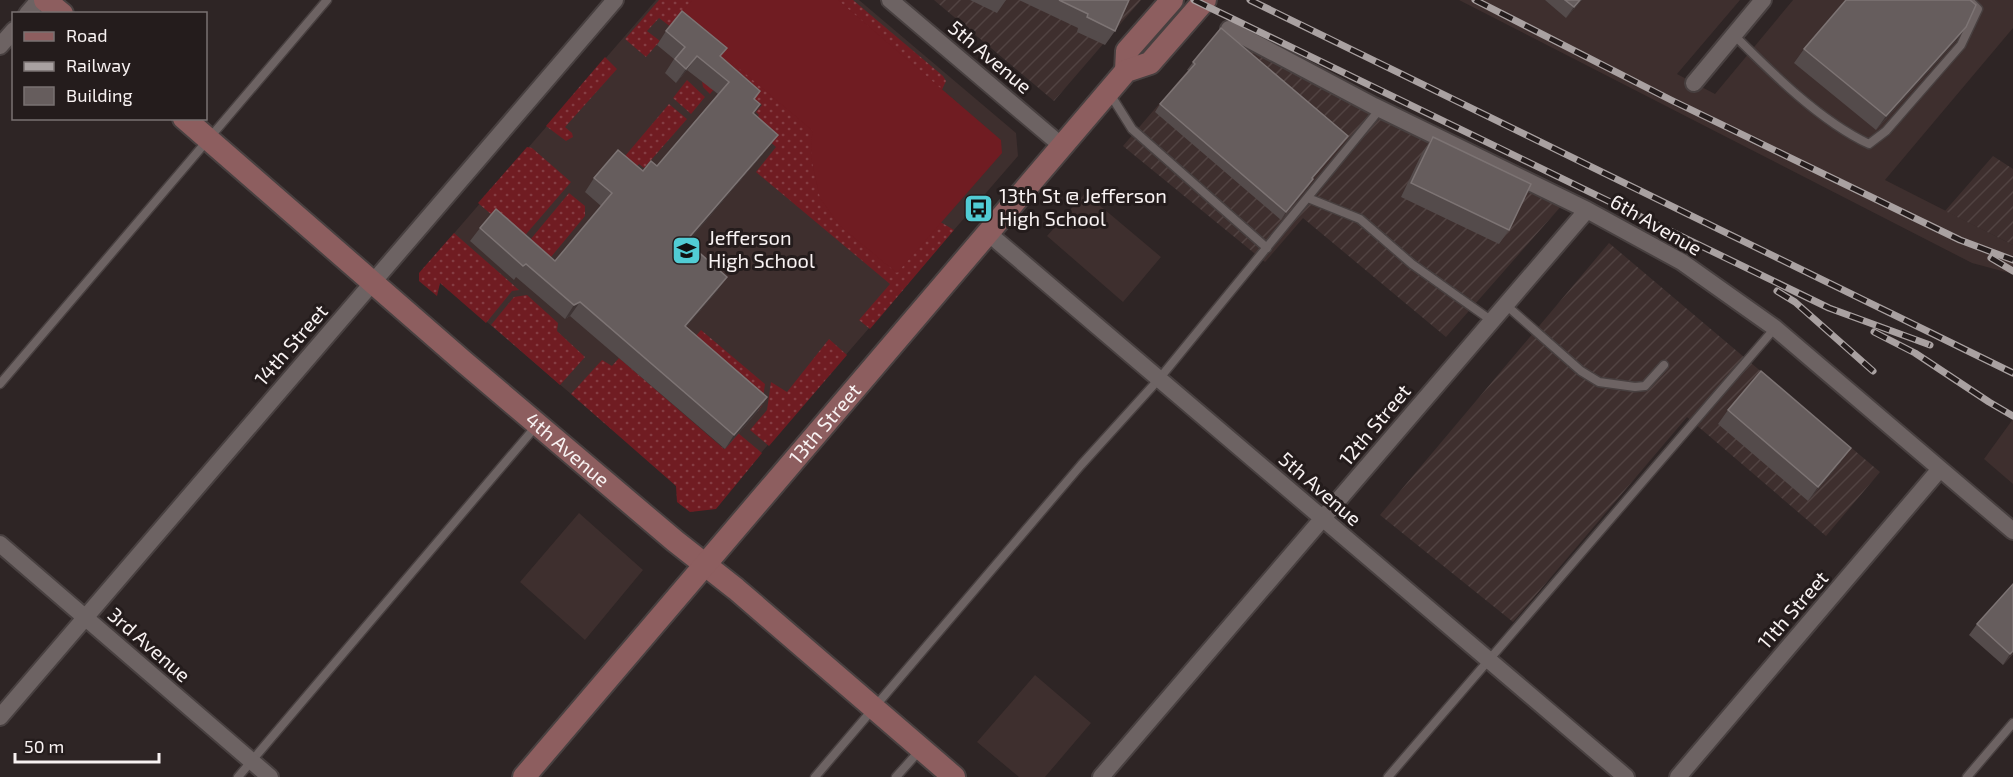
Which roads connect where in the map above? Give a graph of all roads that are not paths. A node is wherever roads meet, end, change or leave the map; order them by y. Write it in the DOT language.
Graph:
graph roads {
  1 [pos="39,0"];
  2 [pos="45,0"];
  3 [pos="327,0"];
  4 [pos="615,0"];
  5 [pos="891,0"];
  6 [pos="1172,0"];
  7 [pos="1205,0"];
  8 [pos="1764,0"];
  9 [pos="1969,0"];
  10 [pos="29,12"];
  11 [pos="60,12"];
  12 [pos="1229,29"];
  13 [pos="12,32"];
  14 [pos="1734,35"];
  15 [pos="0,46"];
  16 [pos="1126,70"];
  17 [pos="1694,83"];
  18 [pos="1108,91"];
  19 [pos="1380,109"];
  20 [pos="186,120"];
  21 [pos="208,139"];
  22 [pos="1062,146"];
  23 [pos="1308,198"];
  24 [pos="1587,210"];
  25 [pos="988,232"];
  26 [pos="1267,248"];
  27 [pos="373,282"];
  28 [pos="1506,305"];
  29 [pos="1492,321"];
  30 [pos="1775,328"];
  31 [pos="1664,365"];
  32 [pos="1159,379"];
  33 [pos="0,384"];
  34 [pos="537,424"];
  35 [pos="1940,469"];
  36 [pos="1323,519"];
  37 [pos="2013,531"];
  38 [pos="0,544"];
  39 [pos="705,564"];
  40 [pos="85,617"];
  41 [pos="1489,660"];
  42 [pos="874,708"];
  43 [pos="0,717"];
  44 [pos="2013,723"];
  45 [pos="921,748"];
  46 [pos="252,761"];
  47 [pos="238,777"];
  48 [pos="270,777"];
  49 [pos="524,777"];
  50 [pos="815,777"];
  51 [pos="896,777"];
  52 [pos="954,777"];
  53 [pos="1101,777"];
  54 [pos="1388,777"];
  55 [pos="1626,777"];
  56 [pos="1677,777"];
  57 [pos="1967,777"];
  1 -- 10 [label="street"];
  2 -- 11 [label="street"];
  3 -- 21 [label="lane"];
  4 -- 27 [label="street, 14th Street"];
  5 -- 22 [label="street, 5th Avenue"];
  6 -- 16 [label="street, 13th Street"];
  7 -- 16 [label="street, 13th Street"];
  8 -- 14 [label="street"];
  9 -- 14 [label="lane"];
  12 -- 19 [label="street, 6th Avenue"];
  13 -- 15 [label="street"];
  14 -- 17 [label="street"];
  16 -- 18 [label="street, 13th Street"];
  18 -- 22 [label="street, 13th Street"];
  18 -- 26 [label="lane"];
  19 -- 23 [label="lane"];
  19 -- 24 [label="street, 6th Avenue"];
  20 -- 21 [label="street, 4th Avenue"];
  21 -- 27 [label="street, 4th Avenue"];
  21 -- 33 [label="lane"];
  22 -- 25 [label="street, 13th Street"];
  23 -- 26 [label="lane"];
  23 -- 29 [label="lane"];
  24 -- 28 [label="street, 12th Street"];
  24 -- 30 [label="street, 6th Avenue"];
  25 -- 32 [label="street, 5th Avenue"];
  25 -- 39 [label="street, 13th Street"];
  26 -- 32 [label="lane"];
  27 -- 34 [label="street, 4th Avenue"];
  27 -- 40 [label="street, 14th Street"];
  28 -- 29 [label="street, 12th Street"];
  28 -- 31 [label="lane"];
  29 -- 36 [label="street, 12th Street"];
  30 -- 35 [label="street, 6th Avenue"];
  30 -- 41 [label="lane"];
  32 -- 36 [label="street, 5th Avenue"];
  32 -- 42 [label="lane"];
  34 -- 39 [label="street, 4th Avenue"];
  34 -- 46 [label="lane"];
  35 -- 37 [label="street, 6th Avenue"];
  35 -- 56 [label="street, 11th Street"];
  36 -- 41 [label="street, 5th Avenue"];
  36 -- 53 [label="street, 12th Street"];
  38 -- 40 [label="street, 3rd Avenue"];
  39 -- 42 [label="street, 4th Avenue"];
  39 -- 49 [label="street, 13th Street"];
  40 -- 43 [label="street, 14th Street"];
  40 -- 46 [label="street, 3rd Avenue"];
  41 -- 54 [label="lane"];
  41 -- 55 [label="street, 5th Avenue"];
  42 -- 45 [label="street, 4th Avenue"];
  42 -- 50 [label="lane"];
  44 -- 57 [label="lane"];
  45 -- 51 [label="lane"];
  45 -- 52 [label="street, 4th Avenue"];
  46 -- 47 [label="lane"];
  46 -- 48 [label="street, 3rd Avenue"];
}
